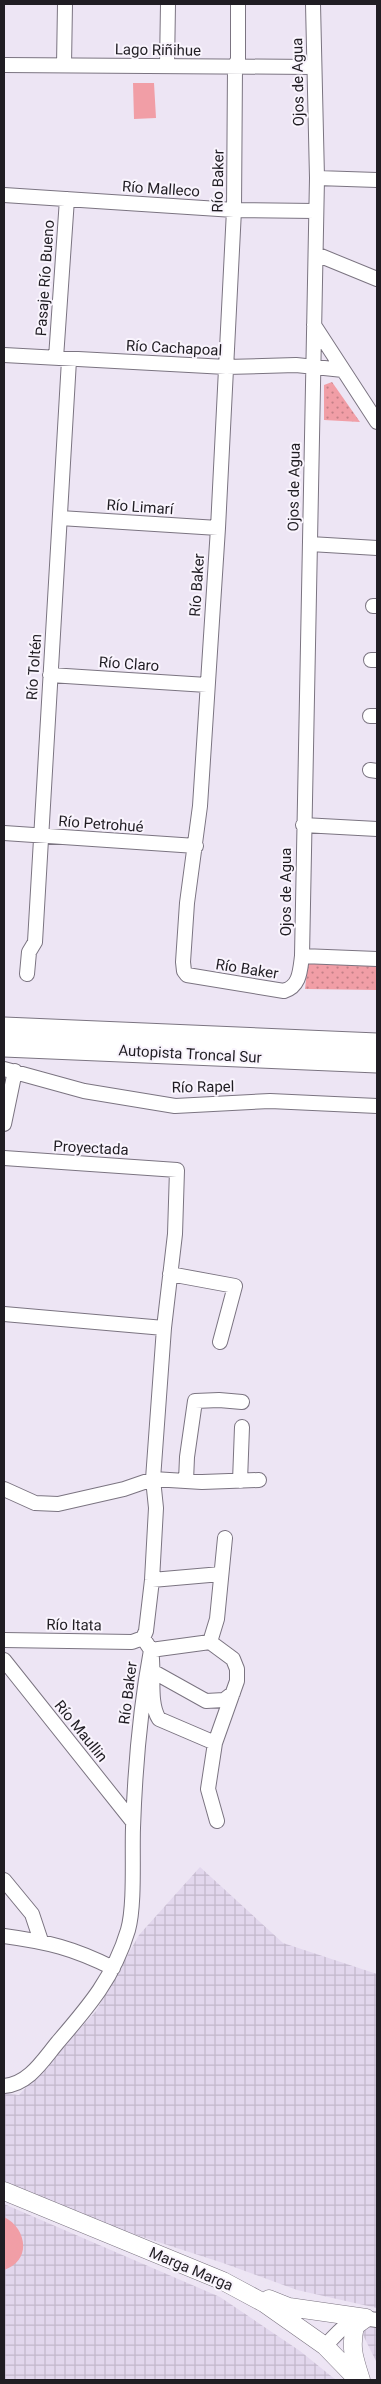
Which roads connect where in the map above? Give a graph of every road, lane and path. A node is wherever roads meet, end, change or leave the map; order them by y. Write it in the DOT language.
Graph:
graph roads {
  1 [pos="65,4"];
  2 [pos="168,4"];
  3 [pos="238,4"];
  4 [pos="313,4"];
  5 [pos="4,65"];
  6 [pos="64,65"];
  7 [pos="167,66"];
  8 [pos="235,67"];
  9 [pos="313,67"];
  10 [pos="317,178"];
  11 [pos="377,180"];
  12 [pos="4,195"];
  13 [pos="67,200"];
  14 [pos="234,210"];
  15 [pos="315,211"];
  16 [pos="316,254"];
  17 [pos="377,279"];
  18 [pos="314,325"];
  19 [pos="4,355"];
  20 [pos="63,359"];
  21 [pos="226,367"];
  22 [pos="313,368"];
  23 [pos="343,370"];
  24 [pos="377,422"];
  25 [pos="60,518"];
  26 [pos="218,528"];
  27 [pos="310,544"];
  28 [pos="377,548"];
  29 [pos="50,675"];
  30 [pos="207,685"];
  31 [pos="303,825"];
  32 [pos="377,830"];
  33 [pos="4,833"];
  34 [pos="40,836"];
  35 [pos="196,846"];
  36 [pos="302,956"];
  37 [pos="377,959"];
  38 [pos="300,970"];
  39 [pos="27,974"];
  40 [pos="4,1028"];
  41 [pos="377,1044"];
  42 [pos="4,1046"];
  43 [pos="377,1062"];
  44 [pos="9,1070"];
  45 [pos="377,1106"];
  46 [pos="4,1124"];
  47 [pos="4,1158"];
  48 [pos="170,1274"];
  49 [pos="4,1314"];
  50 [pos="164,1328"];
  51 [pos="220,1342"];
  52 [pos="242,1402"];
  53 [pos="242,1427"];
  54 [pos="153,1479"];
  55 [pos="259,1480"];
  56 [pos="186,1481"];
  57 [pos="240,1481"];
  58 [pos="4,1489"];
  59 [pos="225,1538"];
  60 [pos="221,1574"];
  61 [pos="152,1580"];
  62 [pos="143,1638"];
  63 [pos="4,1640"];
  64 [pos="210,1642"];
  65 [pos="150,1650"];
  66 [pos="4,1660"];
  67 [pos="154,1672"];
  68 [pos="233,1693"];
  69 [pos="215,1743"];
  70 [pos="217,1821"];
  71 [pos="133,1822"];
  72 [pos="4,1880"];
  73 [pos="4,1936"];
  74 [pos="41,1941"];
  75 [pos="113,1968"];
  76 [pos="4,2086"];
  77 [pos="4,2191"];
  78 [pos="223,2281"];
  79 [pos="372,2319"];
  80 [pos="326,2346"];
  81 [pos="359,2380"];
  1 -- 6 [label="street"];
  2 -- 7 [label="street"];
  3 -- 8 [label="street, Río Baker"];
  4 -- 9 [label="street, Ojos de Agua"];
  5 -- 6 [label="street, Lago Riñihue"];
  6 -- 7 [label="street, Lago Riñihue"];
  7 -- 8 [label="street, Lago Riñihue"];
  8 -- 9 [label="street, Lago Riñihue"];
  8 -- 14 [label="street, Río Baker"];
  9 -- 10 [label="street, Ojos de Agua"];
  10 -- 11 [label="street"];
  10 -- 15 [label="street, Ojos de Agua"];
  12 -- 13 [label="street, Río Malleco"];
  13 -- 14 [label="street, Río Malleco"];
  13 -- 20 [label="street, Pasaje Río Bueno"];
  14 -- 15 [label="street, Río Malleco"];
  14 -- 21 [label="street, Río Baker"];
  15 -- 16 [label="street, Ojos de Agua"];
  16 -- 17 [label="street"];
  16 -- 18 [label="street, Ojos de Agua"];
  18 -- 22 [label="street, Ojos de Agua"];
  18 -- 23 [label="street"];
  19 -- 20 [label="street, Río Cachapoal"];
  20 -- 21 [label="street, Río Cachapoal"];
  20 -- 25 [label="street, Río Toltén"];
  21 -- 22 [label="street, Río Cachapoal"];
  21 -- 26 [label="street, Río Baker"];
  22 -- 23 [label="street, Río Cachapoal"];
  22 -- 27 [label="street, Ojos de Agua"];
  23 -- 24 [label="street"];
  25 -- 26 [label="street, Río Limarí"];
  25 -- 29 [label="street, Río Toltén"];
  26 -- 30 [label="street, Río Baker"];
  27 -- 28 [label="street"];
  27 -- 31 [label="street, Ojos de Agua"];
  29 -- 30 [label="street, Río Claro"];
  29 -- 34 [label="street, Río Toltén"];
  30 -- 35 [label="street, Río Baker"];
  31 -- 32 [label="street"];
  31 -- 36 [label="street, Ojos de Agua"];
  33 -- 34 [label="street, Río Petrohué"];
  34 -- 35 [label="street, Río Petrohué"];
  34 -- 39 [label="street, Río Toltén"];
  35 -- 38 [label="street, Río Baker"];
  36 -- 37 [label="street"];
  36 -- 38 [label="street, Ojos de Agua"];
  40 -- 41 [label="highway, Autopista Troncal Sur"];
  42 -- 43 [label="highway, Autopista Troncal Sur"];
  44 -- 45 [label="street, Río Rapel"];
  44 -- 46 [label="street"];
  47 -- 48 [label="street, Proyectada"];
  48 -- 50 [label="street"];
  48 -- 51 [label="street"];
  49 -- 50 [label="street"];
  50 -- 54 [label="street"];
  52 -- 56 [label="street"];
  53 -- 57 [label="street"];
  54 -- 56 [label="street"];
  54 -- 58 [label="street"];
  54 -- 61 [label="street"];
  55 -- 57 [label="street"];
  56 -- 57 [label="street"];
  59 -- 60 [label="street"];
  60 -- 61 [label="street"];
  60 -- 64 [label="street"];
  61 -- 62 [label="street"];
  62 -- 63 [label="street, Río Itata"];
  62 -- 65 [label="street, Río Baker"];
  64 -- 65 [label="street"];
  64 -- 68 [label="street"];
  65 -- 67 [label="street"];
  65 -- 71 [label="street, Río Baker"];
  66 -- 71 [label="street, Río Maullin"];
  67 -- 68 [label="street"];
  67 -- 69 [label="street"];
  68 -- 69 [label="street"];
  69 -- 70 [label="street"];
  71 -- 75 [label="street, Río Baker"];
  72 -- 74 [label="street"];
  73 -- 74 [label="street"];
  74 -- 75 [label="street"];
  75 -- 76 [label="street, Río Baker"];
  77 -- 78 [label="main road, Marga Marga"];
  78 -- 79 [label="main road"];
  78 -- 80 [label="main road, Marga Marga"];
  79 -- 80 [label="street"];
  79 -- 81 [label="main road"];
  80 -- 81 [label="main road, Marga Marga"];
}
